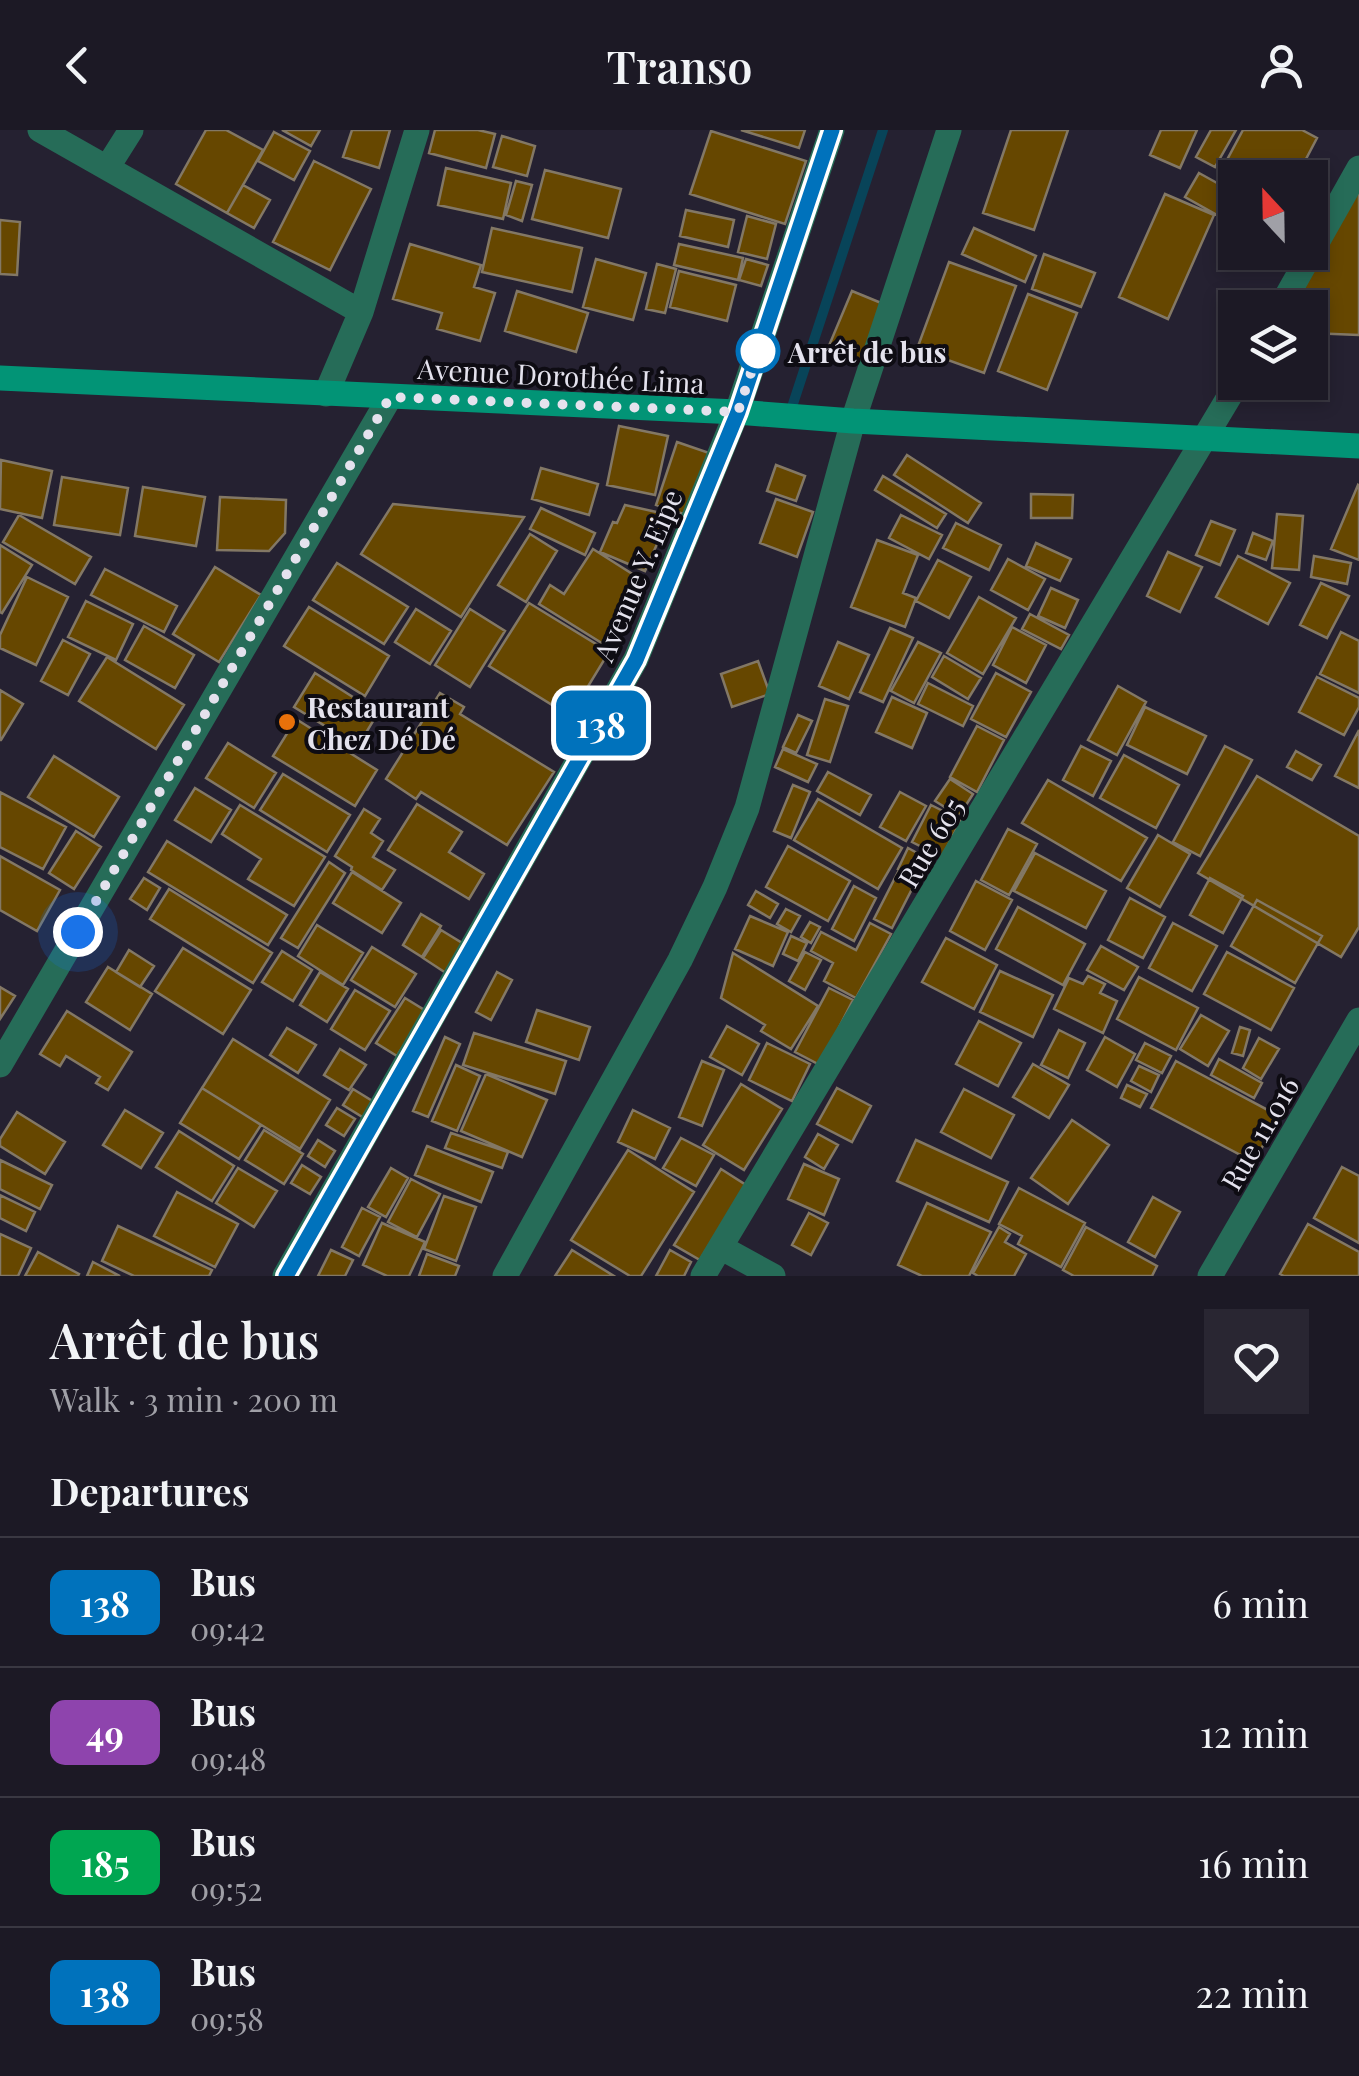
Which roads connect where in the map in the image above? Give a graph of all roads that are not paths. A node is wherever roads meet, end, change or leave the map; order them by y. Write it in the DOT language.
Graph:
graph roads {
  1 [pos="40,130"];
  2 [pos="131,130"];
  3 [pos="417,130"];
  4 [pos="832,130"];
  5 [pos="948,130"];
  6 [pos="108,168"];
  7 [pos="1359,168"];
  8 [pos="1290,290"];
  9 [pos="361,312"];
  10 [pos="4,384"];
  11 [pos="326,394"];
  12 [pos="390,397"];
  13 [pos="1228,400"];
  14 [pos="738,412"];
  15 [pos="852,421"];
  16 [pos="1206,438"];
  17 [pos="1359,446"];
  18 [pos="1359,1020"];
  19 [pos="0,1065"];
  20 [pos="722,1248"];
  21 [pos="286,1276"];
  22 [pos="504,1276"];
  23 [pos="704,1276"];
  24 [pos="773,1276"];
  25 [pos="1210,1276"];
  1 -- 6 [label="street"];
  2 -- 6 [label="street"];
  3 -- 9 [label="street"];
  4 -- 14 [label="street, Avenue Y. Eipe"];
  5 -- 15 [label="street"];
  6 -- 9 [label="street"];
  7 -- 8 [label="street"];
  9 -- 11 [label="street"];
  10 -- 11 [label="main road, Avenue Dorothée Lima"];
  11 -- 12 [label="main road, Avenue Dorothée Lima"];
  12 -- 14 [label="main road, Avenue Dorothée Lima"];
  12 -- 19 [label="street"];
  13 -- 16 [label="street, Rue 605"];
  14 -- 15 [label="main road, Avenue Dorothée Lima"];
  14 -- 21 [label="street, Avenue Y. Eipe"];
  15 -- 16 [label="main road, Avenue Dorothée Lima"];
  15 -- 22 [label="street"];
  16 -- 17 [label="main road, Avenue Dorothée Lima"];
  16 -- 20 [label="street, Rue 605"];
  18 -- 25 [label="street, Rue 11.016"];
  20 -- 23 [label="street, Rue 605"];
  20 -- 24 [label="street"];
}
